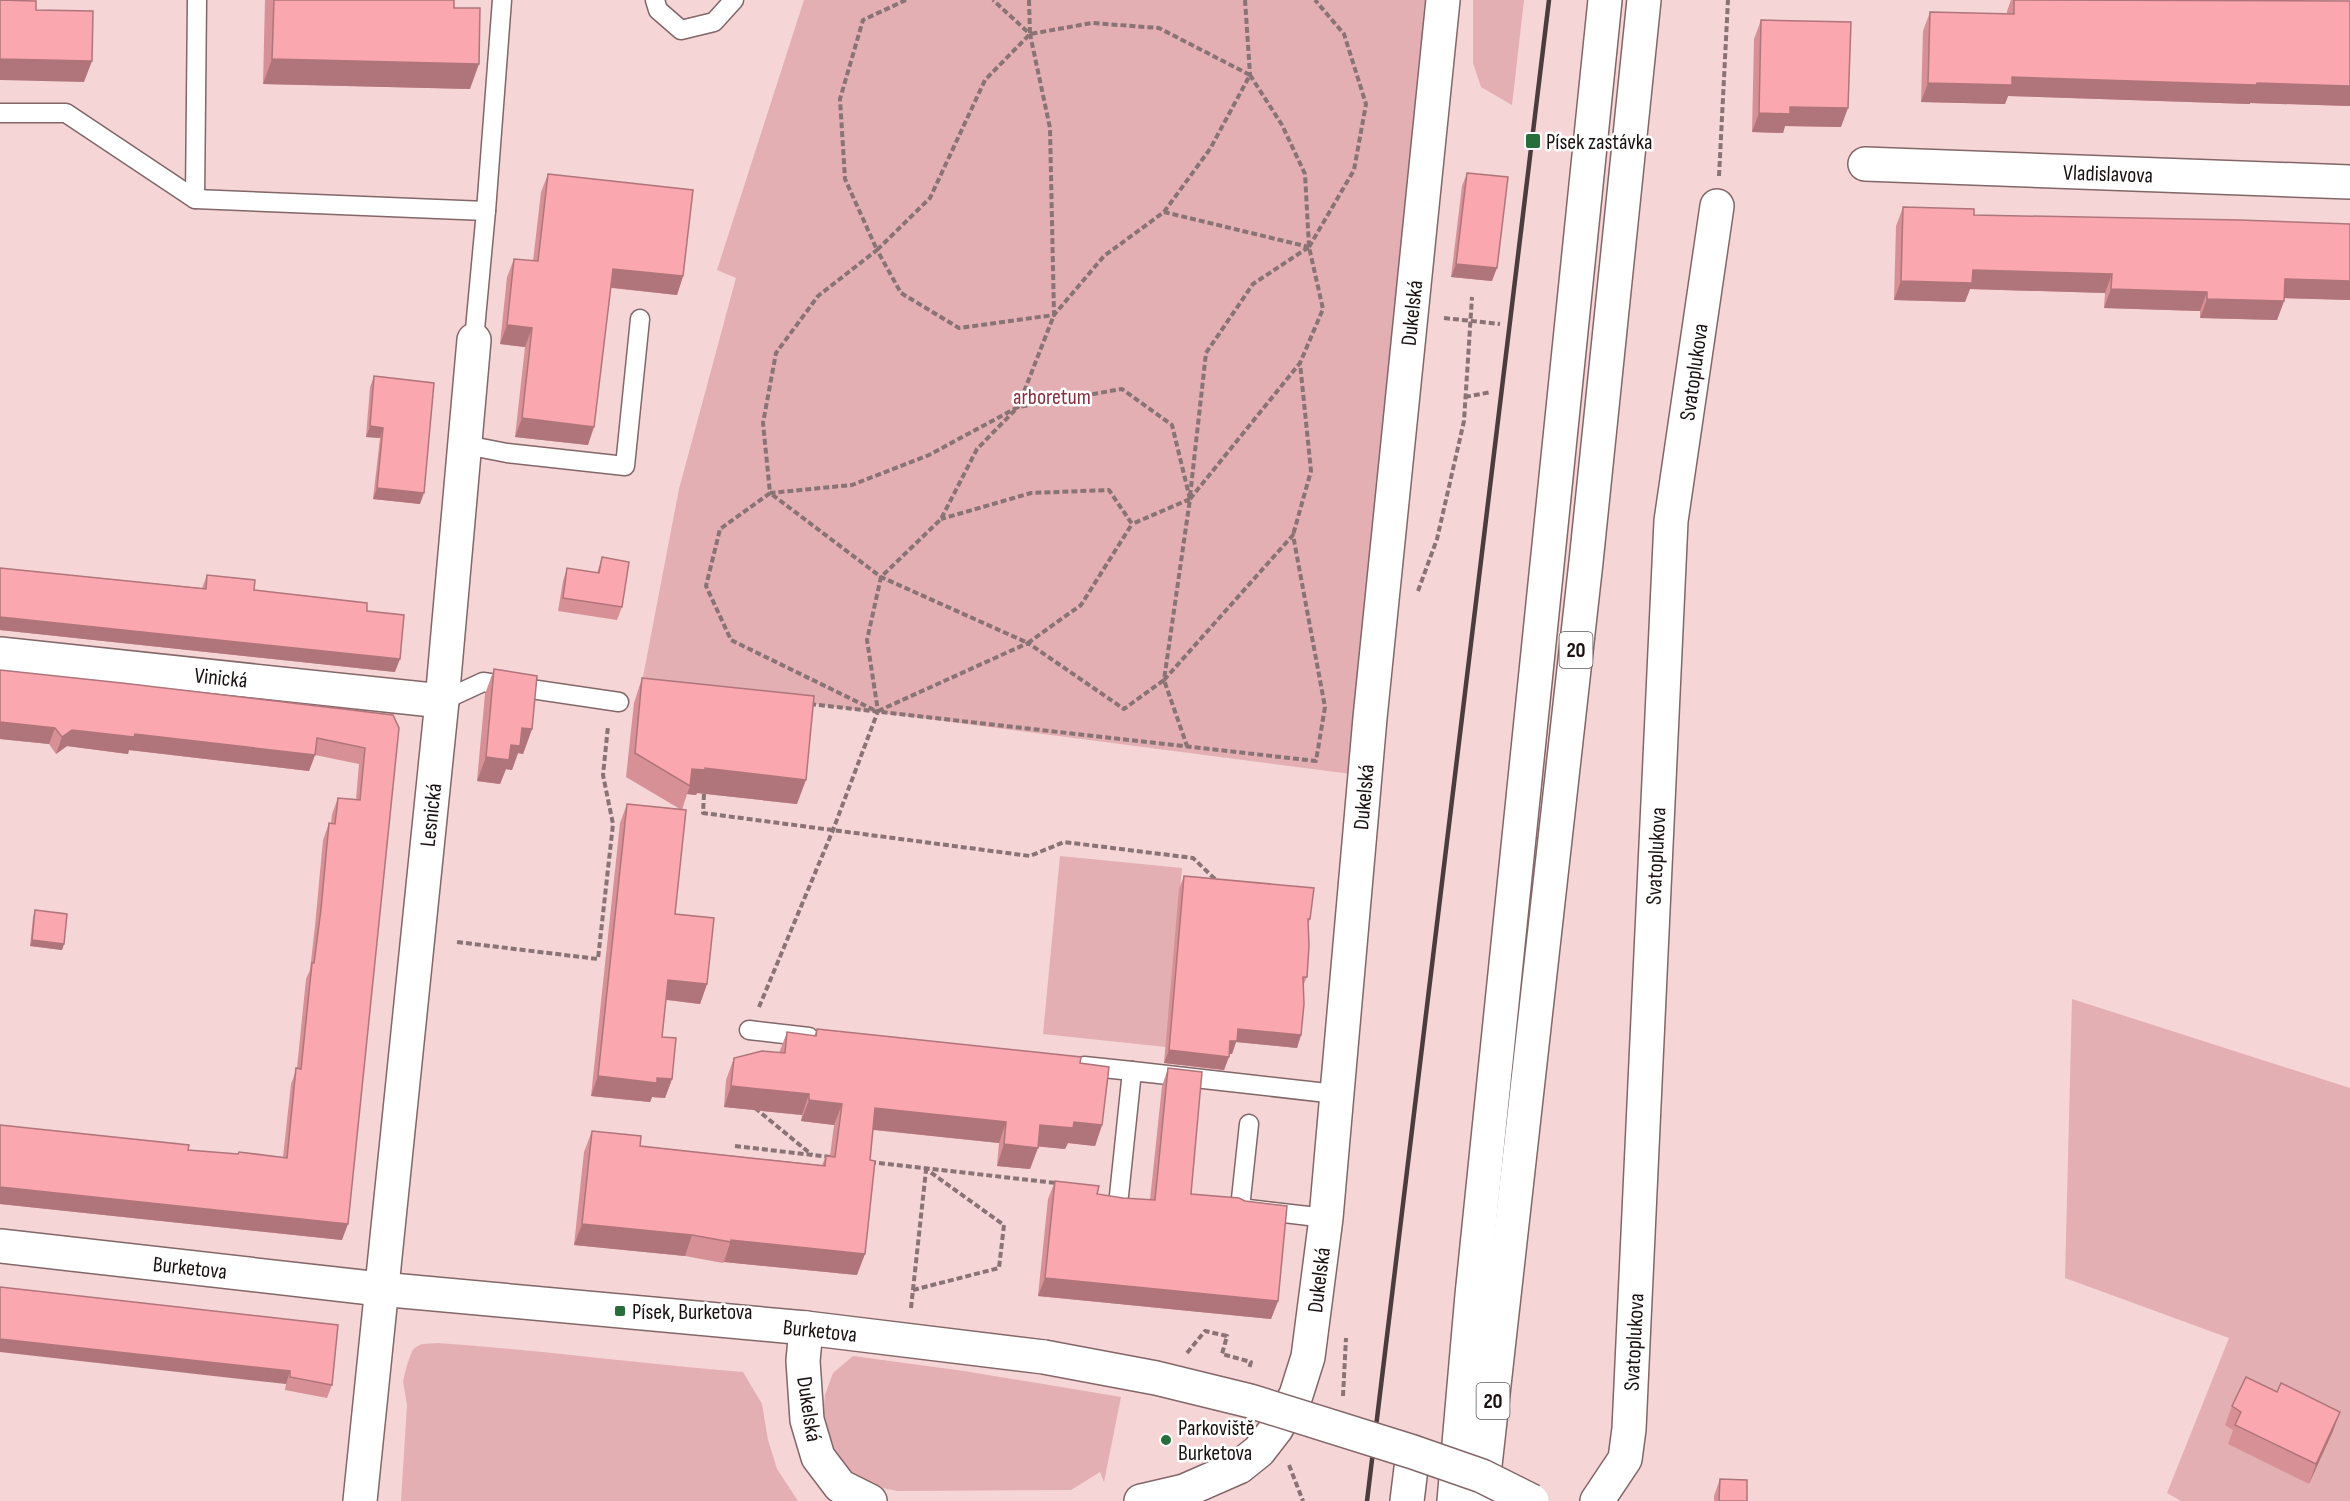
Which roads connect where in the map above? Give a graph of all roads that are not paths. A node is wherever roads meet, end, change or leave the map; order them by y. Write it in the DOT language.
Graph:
graph roads {
  1 [pos="196,0"];
  2 [pos="502,0"];
  3 [pos="655,0"];
  4 [pos="734,0"];
  5 [pos="1443,0"];
  6 [pos="1605,0"];
  7 [pos="1644,0"];
  8 [pos="0,113"];
  9 [pos="1865,164"];
  10 [pos="2350,182"];
  11 [pos="195,199"];
  12 [pos="1717,206"];
  13 [pos="486,212"];
  14 [pos="640,319"];
  15 [pos="474,340"];
  16 [pos="466,445"];
  17 [pos="0,654"];
  18 [pos="442,701"];
  19 [pos="615,701"];
  20 [pos="749,1030"];
  21 [pos="831,1039"];
  22 [pos="1063,1064"];
  23 [pos="1132,1071"];
  24 [pos="1336,1094"];
  25 [pos="1249,1124"];
  26 [pos="1118,1205"];
  27 [pos="1326,1218"];
  28 [pos="0,1246"];
  29 [pos="380,1289"];
  30 [pos="806,1328"];
  31 [pos="1413,1452"];
  32 [pos="360,1501"];
  33 [pos="870,1501"];
  34 [pos="1141,1501"];
  35 [pos="1407,1501"];
  36 [pos="1454,1501"];
  37 [pos="1481,1501"];
  38 [pos="1532,1501"];
  39 [pos="1597,1501"];
  1 -- 11 [label="lane"];
  2 -- 13 [label="lane"];
  3 -- 4 [label="lane"];
  5 -- 24 [label="main road, Dukelská"];
  6 -- 36 [label="main road, 20"];
  7 -- 37 [label="main road, 20"];
  8 -- 11 [label="lane"];
  9 -- 10 [label="main road, Vladislavova"];
  11 -- 13 [label="lane"];
  12 -- 39 [label="main road, Svatoplukova"];
  13 -- 15 [label="lane"];
  14 -- 16 [label="lane"];
  15 -- 16 [label="main road, Lesnická"];
  16 -- 18 [label="main road, Lesnická"];
  17 -- 18 [label="main road, Vinická"];
  18 -- 19 [label="lane"];
  18 -- 29 [label="main road, Lesnická"];
  20 -- 21 [label="lane"];
  22 -- 23 [label="lane"];
  23 -- 24 [label="lane"];
  23 -- 26 [label="lane"];
  24 -- 27 [label="main road, Dukelská"];
  25 -- 27 [label="lane"];
  27 -- 34 [label="main road, Dukelská"];
  28 -- 29 [label="main road, Burketova"];
  29 -- 30 [label="main road, Burketova"];
  29 -- 32 [label="main road"];
  30 -- 31 [label="main road, Burketova, bridge"];
  30 -- 33 [label="main road, Dukelská"];
  31 -- 35 [label="main road"];
  31 -- 38 [label="main road, Burketova, bridge"];
}
